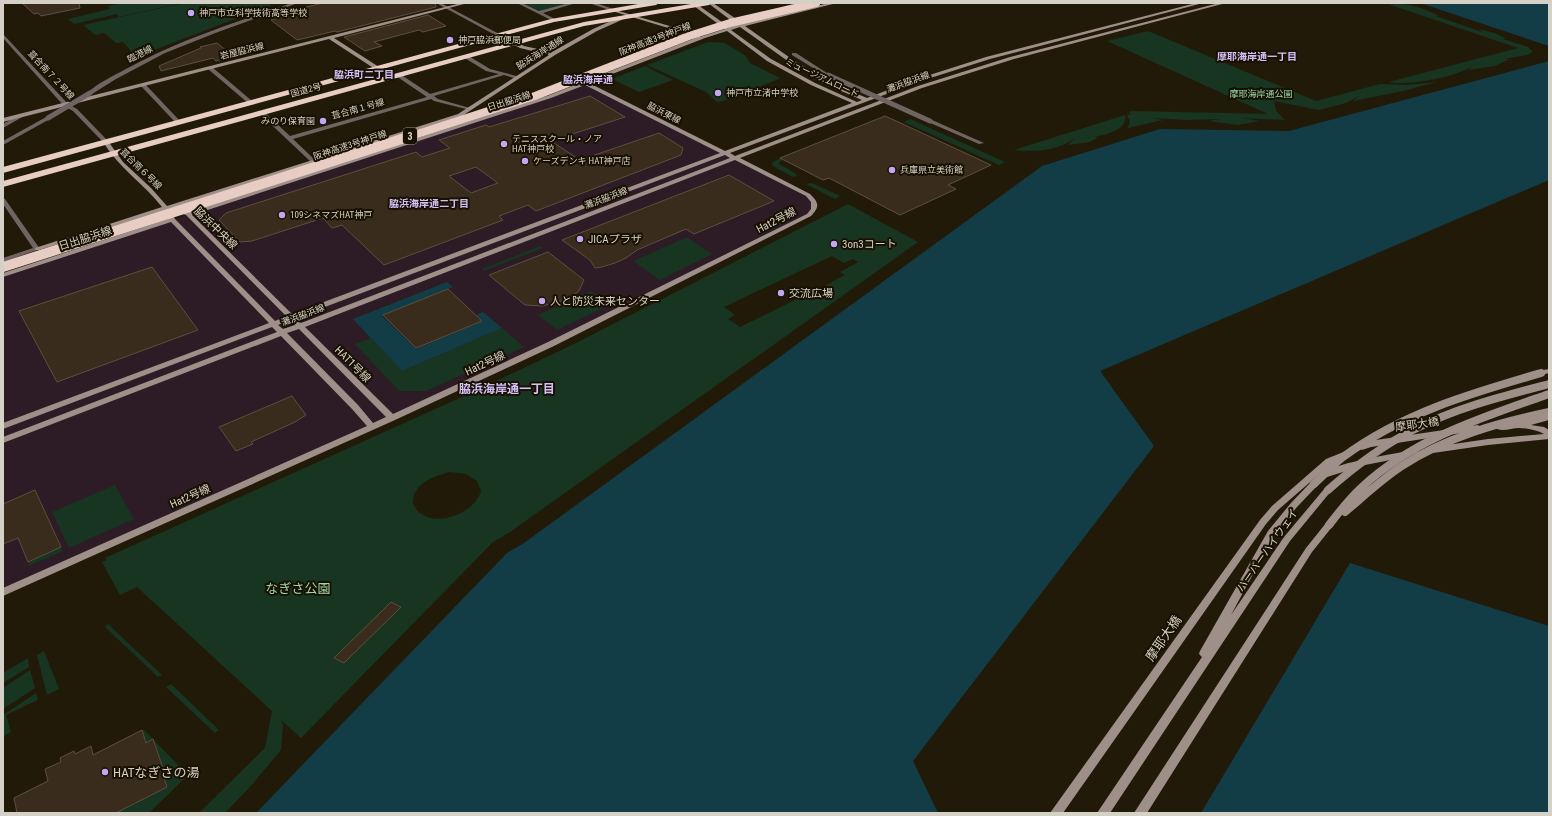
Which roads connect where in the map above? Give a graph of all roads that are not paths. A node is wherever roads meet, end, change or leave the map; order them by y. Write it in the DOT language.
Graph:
graph roads {
  1 [pos="296,3"];
  2 [pos="438,3"];
  3 [pos="466,3"];
  4 [pos="519,3"];
  5 [pos="574,3"];
  6 [pos="591,3"];
  7 [pos="656,3"];
  8 [pos="710,3"];
  9 [pos="800,3"];
  10 [pos="816,3"];
  11 [pos="835,3"];
  12 [pos="1201,3"];
  13 [pos="1224,3"];
  14 [pos="696,4"];
  15 [pos="447,8"];
  16 [pos="614,10"];
  17 [pos="538,13"];
  18 [pos="635,15"];
  19 [pos="624,17"];
  20 [pos="553,20"];
  21 [pos="741,26"];
  22 [pos="727,29"];
  23 [pos="3,35"];
  24 [pos="498,35"];
  25 [pos="703,37"];
  26 [pos="331,38"];
  27 [pos="513,43"];
  28 [pos="553,54"];
  29 [pos="794,54"];
  30 [pos="465,56"];
  31 [pos="210,68"];
  32 [pos="377,68"];
  33 [pos="504,74"];
  34 [pos="398,75"];
  35 [pos="517,77"];
  36 [pos="585,83"];
  37 [pos="143,85"];
  38 [pos="430,96"];
  39 [pos="865,100"];
  40 [pos="250,102"];
  41 [pos="857,103"];
  42 [pos="875,104"];
  43 [pos="66,105"];
  44 [pos="867,108"];
  45 [pos="468,109"];
  46 [pos="261,112"];
  47 [pos="21,116"];
  48 [pos="3,120"];
  49 [pos="178,122"];
  50 [pos="3,126"];
  51 [pos="289,138"];
  52 [pos="106,142"];
  53 [pos="3,143"];
  54 [pos="980,143"];
  55 [pos="724,153"];
  56 [pos="112,154"];
  57 [pos="735,158"];
  58 [pos="313,161"];
  59 [pos="3,170"];
  60 [pos="3,184"];
  61 [pos="3,200"];
  62 [pos="167,207"];
  63 [pos="188,214"];
  64 [pos="172,220"];
  65 [pos="37,249"];
  66 [pos="3,261"];
  67 [pos="3,264"];
  68 [pos="3,267"];
  69 [pos="3,275"];
  70 [pos="290,317"];
  71 [pos="274,323"];
  72 [pos="299,326"];
  73 [pos="282,332"];
  74 [pos="1545,372"];
  75 [pos="1549,384"];
  76 [pos="1549,394"];
  77 [pos="1549,412"];
  78 [pos="1549,417"];
  79 [pos="392,418"];
  80 [pos="1520,425"];
  81 [pos="3,426"];
  82 [pos="372,427"];
  83 [pos="1549,433"];
  84 [pos="1549,436"];
  85 [pos="3,440"];
  86 [pos="1300,486"];
  87 [pos="1329,525"];
  88 [pos="3,592"];
  89 [pos="1175,706"];
  90 [pos="1056,813"];
  91 [pos="1103,813"];
  92 [pos="1140,813"];
  1 -- 53 [label="street, 臨港線, bridge"];
  2 -- 15 [label="street"];
  3 -- 15 [label="street, 岩屋脇浜線"];
  4 -- 17 [label="street"];
  5 -- 17 [label="street"];
  6 -- 16 [label="street"];
  7 -- 16 [label="highway, 国道2号"];
  8 -- 14 [label="highway, 国道2号"];
  8 -- 21 [label="street, ミュージアムロード"];
  9 -- 66 [label="highway, 阪神高速3号神戸線 / 3, bridge"];
  10 -- 68 [label="highway, 阪神高速3号神戸線 / 3, bridge"];
  11 -- 21 [label="street, 日出脇浜線"];
  12 -- 39 [label="street, 灘浜脇浜線"];
  13 -- 42 [label="street, 灘浜脇浜線"];
  14 -- 18 [label="highway, 国道2号"];
  14 -- 22 [label="street, ミュージアムロード"];
  15 -- 24 [label="street"];
  15 -- 26 [label="street, 岩屋脇浜線"];
  16 -- 18 [label="street"];
  16 -- 20 [label="highway, 国道2号"];
  17 -- 20 [label="street"];
  18 -- 19 [label="highway, 国道2号"];
  18 -- 25 [label="street"];
  19 -- 27 [label="highway, 国道2号"];
  19 -- 28 [label="street, 脇浜海岸通線"];
  20 -- 24 [label="highway, 国道2号"];
  21 -- 22 [label="street, 日出脇浜線"];
  21 -- 39 [label="street, ミュージアムロード"];
  22 -- 25 [label="street, 日出脇浜線"];
  22 -- 41 [label="street, ミュージアムロード"];
  23 -- 43 [label="street, 葺合南７２号線"];
  24 -- 27 [label="street"];
  24 -- 32 [label="highway, 国道2号"];
  25 -- 36 [label="street, 日出脇浜線"];
  26 -- 31 [label="street, 岩屋脇浜線"];
  26 -- 32 [label="street"];
  27 -- 28 [label="street"];
  27 -- 30 [label="highway, 国道2号"];
  28 -- 35 [label="street, 脇浜海岸通線"];
  29 -- 54 [label="street, bridge"];
  30 -- 33 [label="street"];
  30 -- 34 [label="highway, 国道2号"];
  31 -- 37 [label="street, 岩屋脇浜線"];
  31 -- 40 [label="street"];
  32 -- 40 [label="highway, 国道2号"];
  33 -- 35 [label="street"];
  33 -- 38 [label="street, 葺合南１号線"];
  34 -- 38 [label="street"];
  34 -- 46 [label="highway, 国道2号"];
  35 -- 45 [label="street, 脇浜海岸通線"];
  36 -- 55 [label="street, 脇浜東線"];
  36 -- 63 [label="street, 日出脇浜線"];
  37 -- 43 [label="street, 岩屋脇浜線"];
  37 -- 49 [label="street"];
  38 -- 45 [label="street"];
  38 -- 51 [label="street, 葺合南１号線"];
  39 -- 41 [label="street, 灘浜脇浜線"];
  39 -- 42 [label="street, ミュージアムロード"];
  40 -- 49 [label="highway, 国道2号"];
  41 -- 44 [label="street, ミュージアムロード"];
  41 -- 55 [label="street, 灘浜脇浜線"];
  42 -- 44 [label="street, 灘浜脇浜線"];
  43 -- 47 [label="street, 岩屋脇浜線"];
  43 -- 52 [label="street, 葺合南７２号線"];
  44 -- 57 [label="street, 灘浜脇浜線"];
  45 -- 58 [label="street, 脇浜海岸通線"];
  46 -- 51 [label="street"];
  46 -- 56 [label="highway, 国道2号"];
  47 -- 48 [label="street, 岩屋脇浜線"];
  47 -- 50 [label="street"];
  49 -- 52 [label="highway, 国道2号"];
  51 -- 58 [label="street"];
  52 -- 56 [label="street, 葺合南６号線"];
  52 -- 59 [label="highway, 国道2号"];
  55 -- 57 [label="street, 脇浜東線"];
  55 -- 70 [label="street, 灘浜脇浜線"];
  56 -- 60 [label="highway, 国道2号"];
  56 -- 62 [label="street, 葺合南６号線"];
  57 -- 72 [label="street, 灘浜脇浜線"];
  57 -- 79 [label="street, Hat2号線"];
  58 -- 62 [label="street, 脇浜海岸通線"];
  61 -- 65 [label="street"];
  62 -- 63 [label="street, 脇浜中央線"];
  62 -- 64 [label="street"];
  62 -- 65 [label="street, 脇浜海岸通線"];
  63 -- 70 [label="street, 脇浜中央線"];
  64 -- 69 [label="street, 日出脇浜線"];
  64 -- 71 [label="street"];
  65 -- 66 [label="street"];
  65 -- 67 [label="street"];
  70 -- 71 [label="street, 灘浜脇浜線"];
  70 -- 72 [label="street, 脇浜中央線"];
  71 -- 73 [label="street"];
  71 -- 81 [label="street, 灘浜脇浜線"];
  72 -- 73 [label="street, 灘浜脇浜線"];
  72 -- 79 [label="street, HAT1号線"];
  73 -- 82 [label="street"];
  73 -- 85 [label="street, 灘浜脇浜線"];
  74 -- 89 [label="street, bridge"];
  75 -- 89 [label="street, ハーバーハイウェイ, bridge"];
  76 -- 87 [label="street, bridge"];
  77 -- 87 [label="street, bridge"];
  78 -- 80 [label="street, 摩耶大橋"];
  79 -- 82 [label="street, Hat2号線"];
  80 -- 83 [label="street"];
  80 -- 86 [label="street, 摩耶大橋"];
  82 -- 88 [label="street, Hat2号線"];
  84 -- 86 [label="street, 摩耶大橋"];
  86 -- 90 [label="street, 摩耶大橋"];
  87 -- 92 [label="street"];
  89 -- 91 [label="street, ハーバーハイウェイ"];
}
